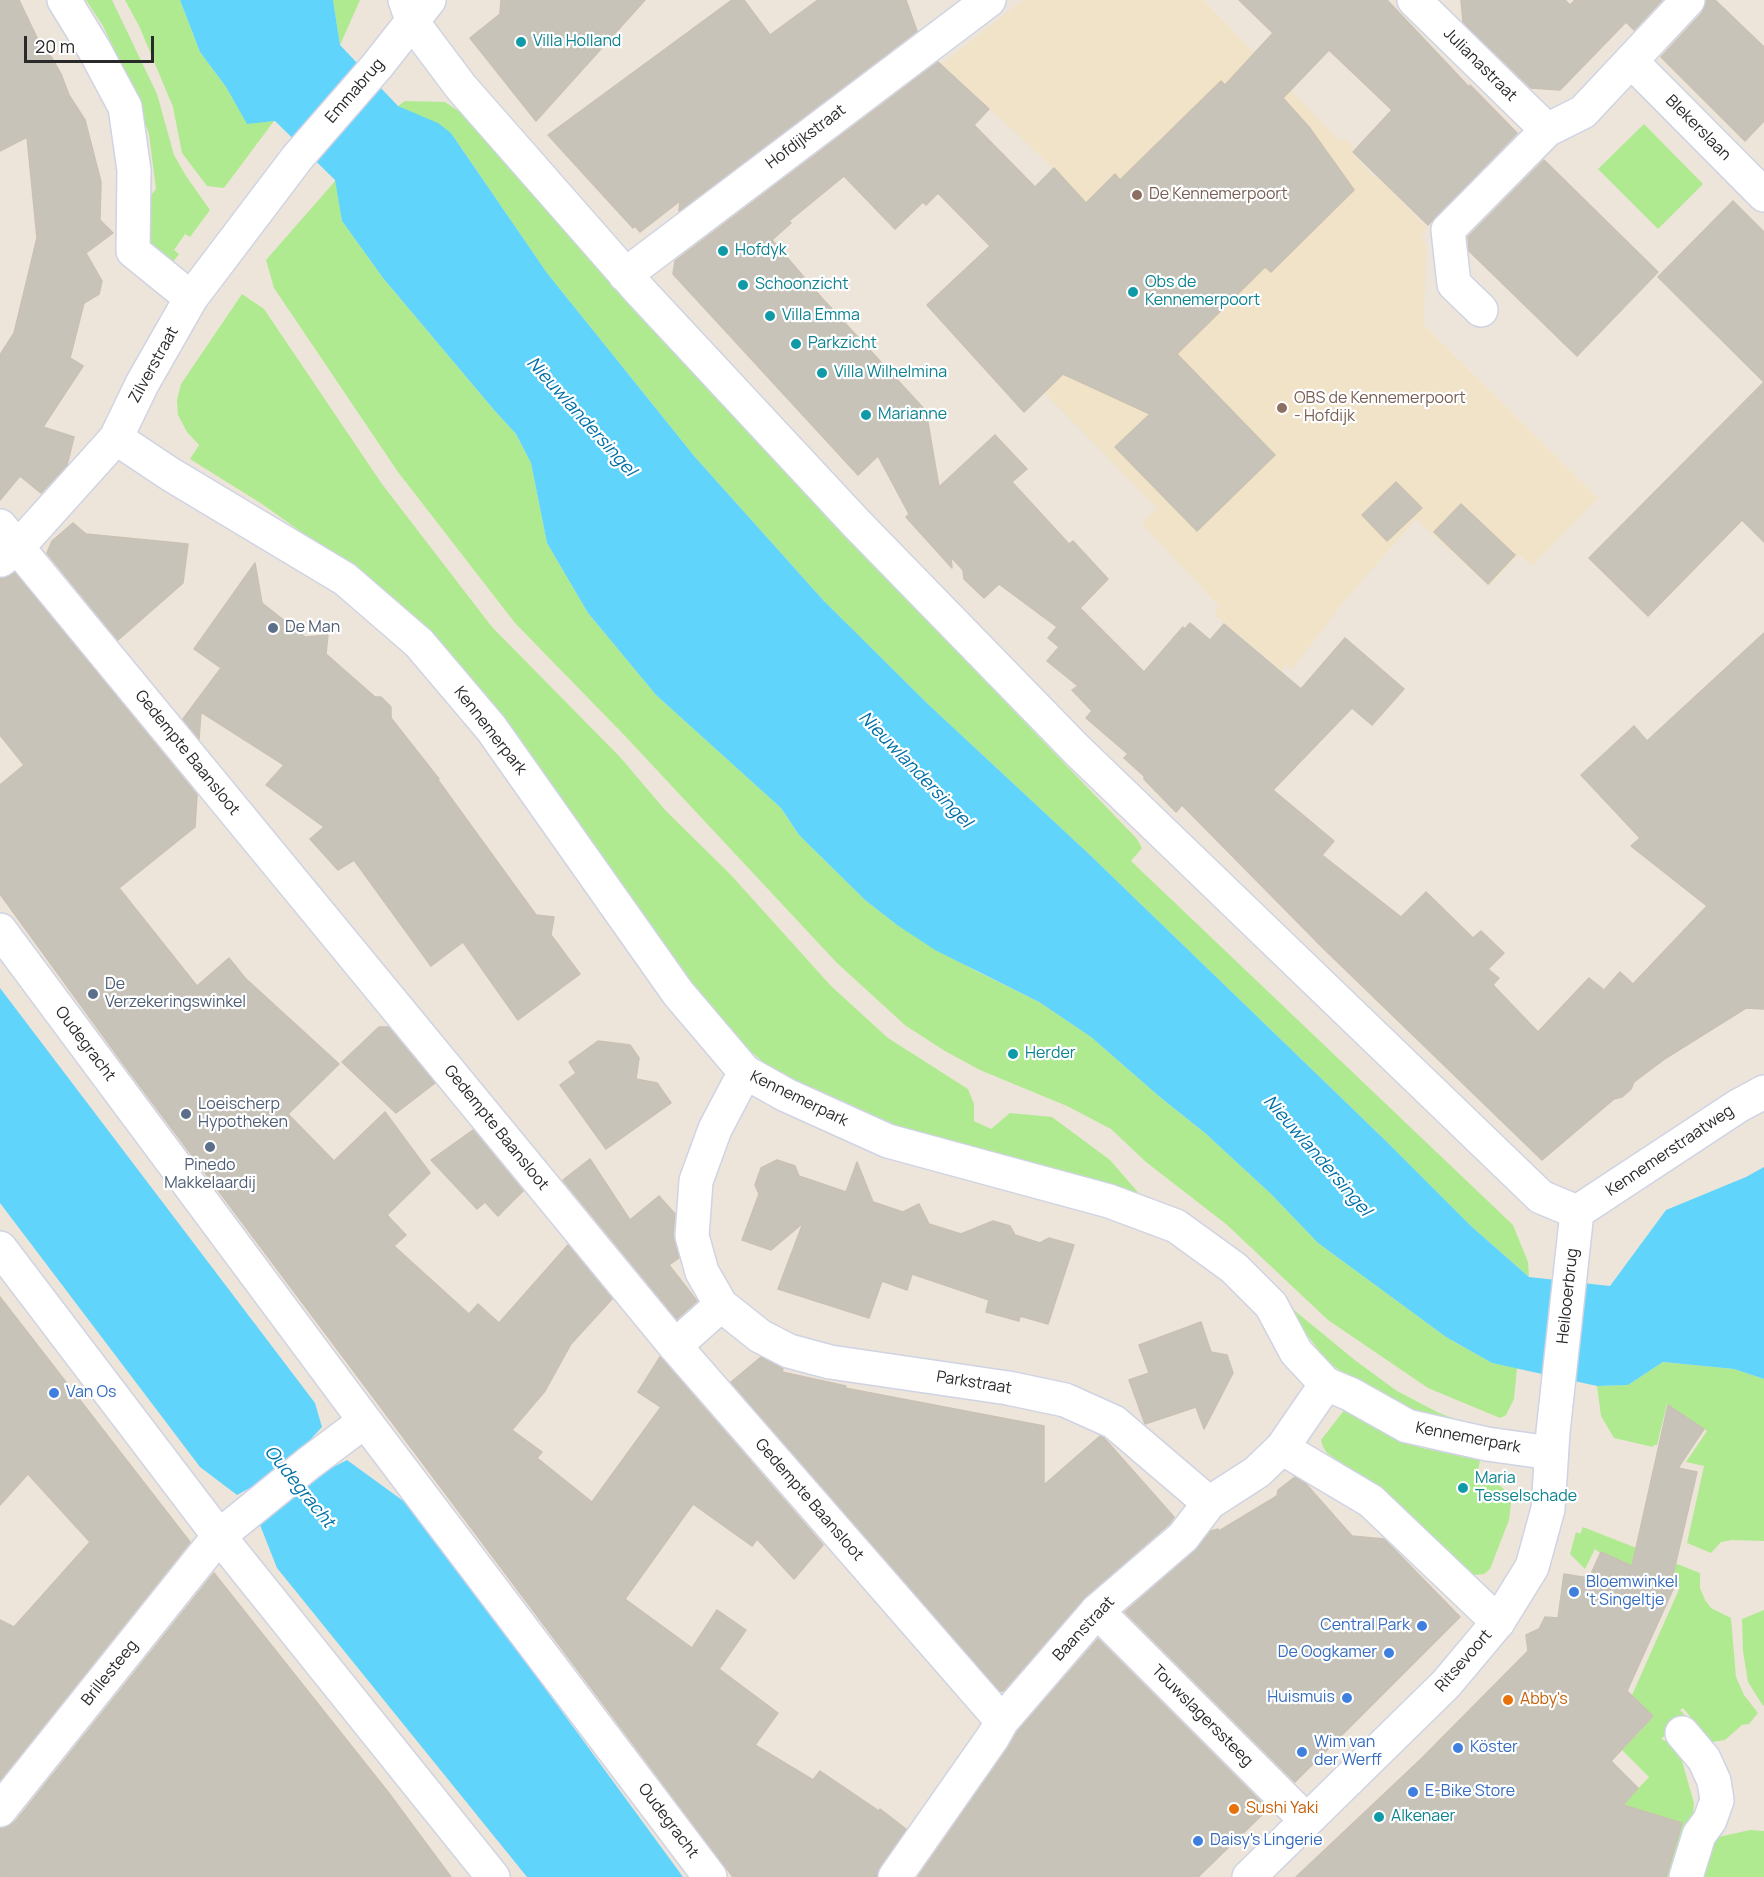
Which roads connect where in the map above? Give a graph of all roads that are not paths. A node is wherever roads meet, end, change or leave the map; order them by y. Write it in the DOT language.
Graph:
graph roads {
  1 [pos="64,0"];
  2 [pos="989,0"];
  3 [pos="1414,0"];
  4 [pos="1688,0"];
  5 [pos="415,8"];
  6 [pos="1631,61"];
  7 [pos="1547,130"];
  8 [pos="297,158"];
  9 [pos="1764,195"];
  10 [pos="625,275"];
  11 [pos="191,298"];
  12 [pos="1480,310"];
  13 [pos="116,438"];
  14 [pos="6,545"];
  15 [pos="0,930"];
  16 [pos="745,1072"];
  17 [pos="1764,1092"];
  18 [pos="1577,1212"];
  19 [pos="0,1248"];
  20 [pos="721,1305"];
  21 [pos="675,1346"];
  22 [pos="1559,1380"];
  23 [pos="1326,1384"];
  24 [pos="365,1421"];
  25 [pos="1282,1448"];
  26 [pos="1551,1453"];
  27 [pos="1209,1503"];
  28 [pos="219,1536"];
  29 [pos="1097,1611"];
  30 [pos="1498,1622"];
  31 [pos="1002,1721"];
  32 [pos="1682,1733"];
  33 [pos="0,1810"];
  34 [pos="1306,1820"];
  35 [pos="493,1877"];
  36 [pos="710,1877"];
  37 [pos="895,1877"];
  38 [pos="1249,1877"];
  39 [pos="1686,1877"];
  1 -- 11 [label="street"];
  2 -- 10 [label="street, Hofdijkstraat"];
  3 -- 7 [label="street, Julianastraat"];
  4 -- 6 [label="street"];
  5 -- 8 [label="street, Emmabrug"];
  5 -- 10 [label="street"];
  6 -- 7 [label="street"];
  6 -- 9 [label="street, Blekerslaan"];
  7 -- 12 [label="street"];
  8 -- 11 [label="street, Zilverstraat"];
  10 -- 18 [label="street"];
  11 -- 13 [label="street, Zilverstraat"];
  13 -- 14 [label="street, Zilverstraat"];
  13 -- 16 [label="street, Kennemerpark"];
  14 -- 21 [label="street, Gedempte Baansloot"];
  15 -- 24 [label="street, Oudegracht"];
  16 -- 20 [label="street, Parkstraat"];
  16 -- 23 [label="street, Kennemerpark"];
  17 -- 18 [label="street, Kennemerstraatweg"];
  18 -- 22 [label="street, Heilooerbrug"];
  19 -- 28 [label="street"];
  20 -- 21 [label="street"];
  20 -- 27 [label="street, Parkstraat"];
  21 -- 31 [label="street, Gedempte Baansloot"];
  22 -- 26 [label="street, Ritsevoort"];
  23 -- 25 [label="street, Baanstraat"];
  23 -- 26 [label="street, Kennemerpark"];
  24 -- 28 [label="street, Brillesteeg"];
  24 -- 36 [label="street, Oudegracht"];
  25 -- 27 [label="street, Baanstraat"];
  25 -- 30 [label="street"];
  26 -- 30 [label="street, Ritsevoort"];
  27 -- 29 [label="street, Baanstraat"];
  28 -- 33 [label="street, Brillesteeg"];
  28 -- 35 [label="street"];
  29 -- 31 [label="street, Baanstraat"];
  29 -- 34 [label="street, Touwslagerssteeg"];
  30 -- 34 [label="street, Ritsevoort"];
  31 -- 37 [label="street, Baanstraat"];
  32 -- 39 [label="street"];
  34 -- 38 [label="street, Ritsevoort"];
}
